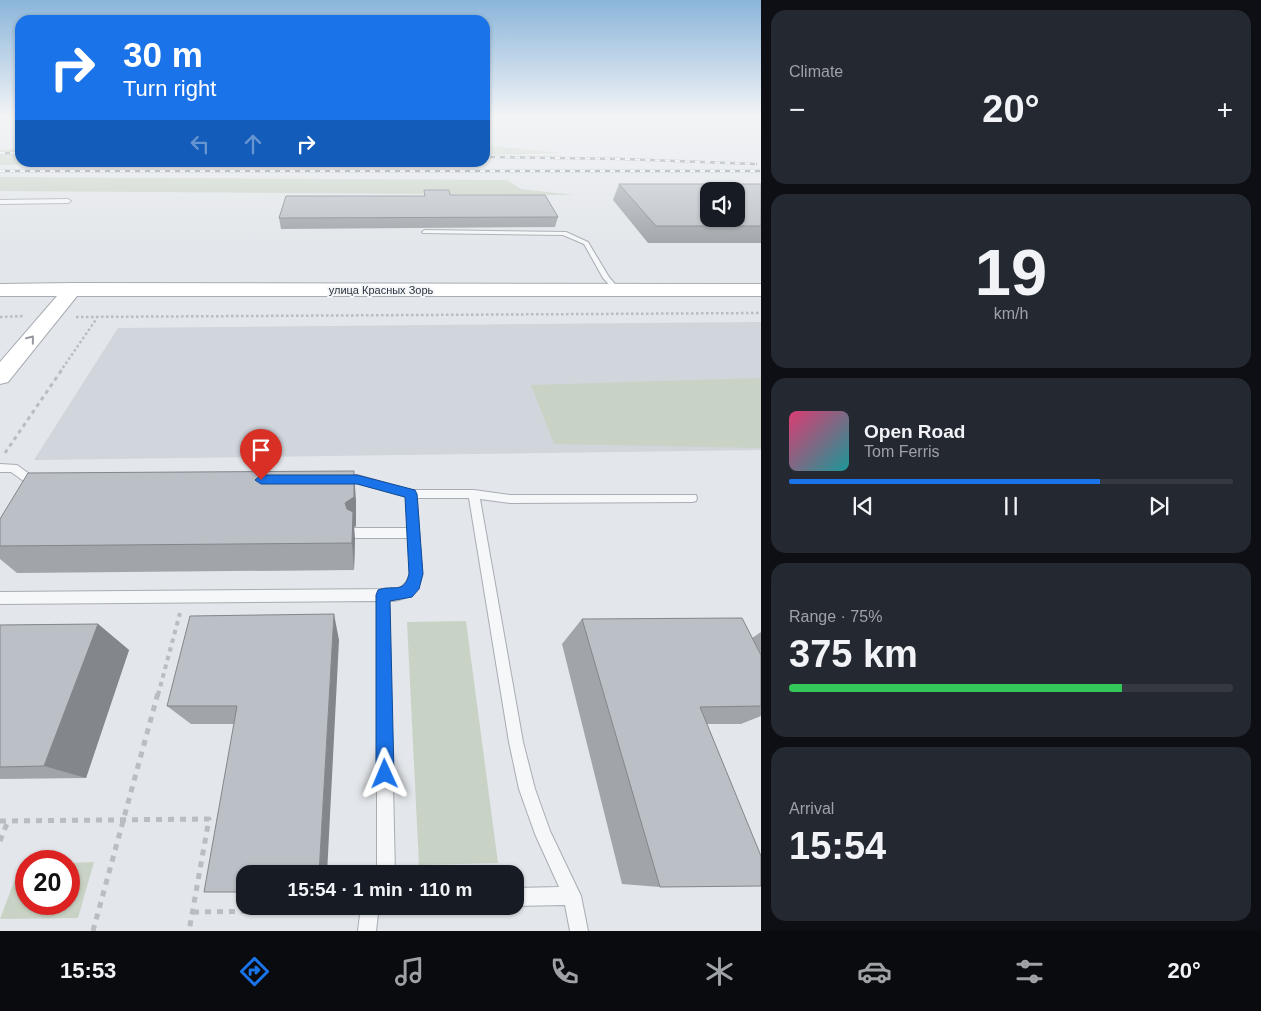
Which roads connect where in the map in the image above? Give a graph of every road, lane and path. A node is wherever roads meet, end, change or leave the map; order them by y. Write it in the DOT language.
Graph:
graph roads {
  1 [pos="68,201"];
  2 [pos="0,202"];
  3 [pos="425,232"];
  4 [pos="73,289"];
  5 [pos="0,290"];
  6 [pos="617,290"];
  7 [pos="761,290"];
  8 [pos="761,314"];
  9 [pos="0,316"];
  10 [pos="49,316"];
  11 [pos="97,317"];
  12 [pos="0,377"];
  13 [pos="0,460"];
  14 [pos="0,468"];
  15 [pos="327,479"];
  16 [pos="411,494"];
  17 [pos="474,494"];
  18 [pos="22,496"];
  19 [pos="692,498"];
  20 [pos="356,533"];
  21 [pos="413,533"];
  22 [pos="383,595"];
  23 [pos="185,596"];
  24 [pos="0,598"];
  25 [pos="124,820"];
  26 [pos="0,821"];
  27 [pos="8,821"];
  28 [pos="0,841"];
  29 [pos="386,865"];
  30 [pos="572,896"];
  31 [pos="524,897"];
  32 [pos="193,912"];
  33 [pos="368,918"];
  34 [pos="93,931"];
  35 [pos="190,931"];
  36 [pos="579,931"];
  1 -- 2 [label="lane"];
  3 -- 6 [label="lane"];
  4 -- 5 [label="street, улица Красных Зорь"];
  4 -- 6 [label="street, улица Красных Зорь"];
  4 -- 10 [label="street"];
  6 -- 7 [label="street, улица Красных Зорь"];
  8 -- 11 [label="path"];
  9 -- 10 [label="path"];
  10 -- 11 [label="path"];
  12 -- 10 [label="street, one-way"];
  11 -- 13 [label="path"];
  14 -- 18 [label="lane"];
  15 -- 16 [label="lane"];
  16 -- 17 [label="lane"];
  16 -- 21 [label="lane"];
  17 -- 19 [label="lane"];
  17 -- 30 [label="lane"];
  20 -- 21 [label="lane"];
  21 -- 22 [label="lane"];
  22 -- 23 [label="lane"];
  22 -- 29 [label="lane"];
  23 -- 24 [label="lane"];
  23 -- 25 [label="path"];
  25 -- 27 [label="path"];
  25 -- 32 [label="path"];
  25 -- 34 [label="path"];
  26 -- 27 [label="path"];
  27 -- 28 [label="path"];
  30 -- 31 [label="lane"];
  30 -- 36 [label="lane"];
  32 -- 33 [label="path"];
  32 -- 35 [label="path"];
}
